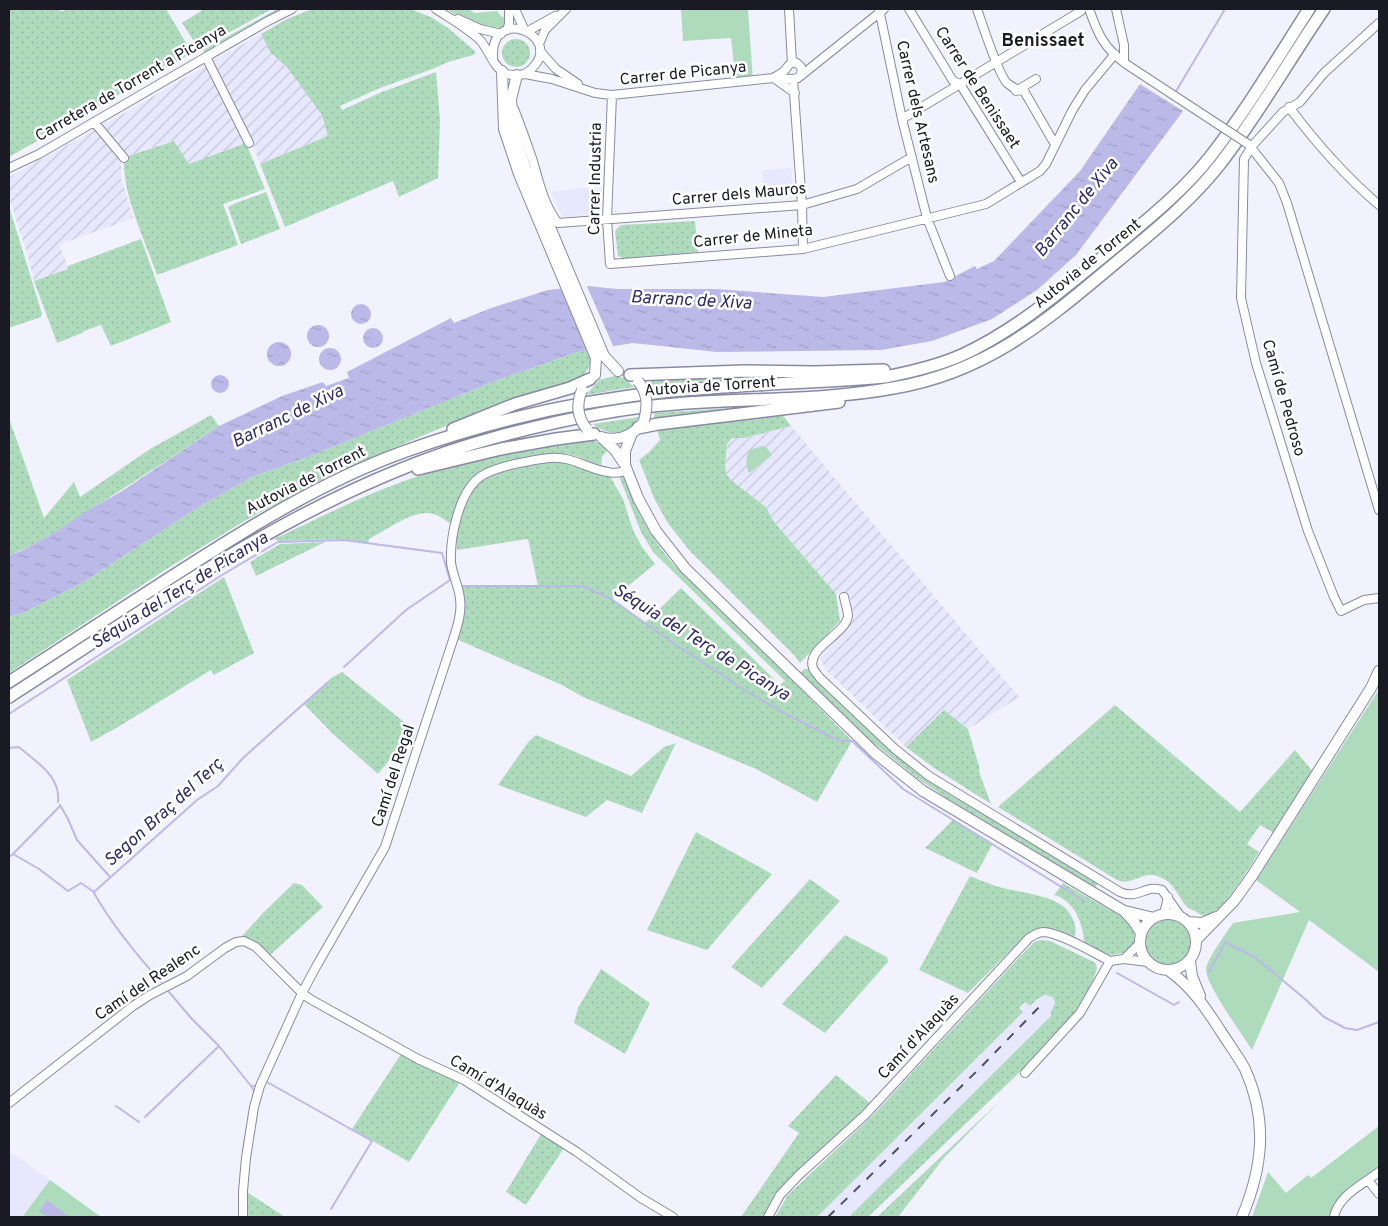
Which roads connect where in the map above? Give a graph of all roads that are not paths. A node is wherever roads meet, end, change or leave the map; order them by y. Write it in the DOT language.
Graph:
graph roads {
  1 [pos="292,9"];
  2 [pos="437,9"];
  3 [pos="509,9"];
  4 [pos="516,9"];
  5 [pos="788,9"];
  6 [pos="909,9"];
  7 [pos="977,9"];
  8 [pos="1116,9"];
  9 [pos="1308,9"];
  10 [pos="1324,9"];
  11 [pos="881,10"];
  12 [pos="1085,10"];
  13 [pos="564,11"];
  14 [pos="1379,23"];
  15 [pos="526,30"];
  16 [pos="504,32"];
  17 [pos="539,47"];
  18 [pos="1116,56"];
  19 [pos="206,57"];
  20 [pos="493,58"];
  21 [pos="817,62"];
  22 [pos="997,62"];
  23 [pos="1125,63"];
  24 [pos="795,64"];
  25 [pos="785,70"];
  26 [pos="502,71"];
  27 [pos="521,75"];
  28 [pos="773,78"];
  29 [pos="795,78"];
  30 [pos="1036,79"];
  31 [pos="960,84"];
  32 [pos="1016,91"];
  33 [pos="595,93"];
  34 [pos="795,93"];
  35 [pos="612,95"];
  36 [pos="512,107"];
  37 [pos="1289,107"];
  38 [pos="902,119"];
  39 [pos="94,122"];
  40 [pos="1053,141"];
  41 [pos="249,143"];
  42 [pos="1250,145"];
  43 [pos="912,157"];
  44 [pos="124,158"];
  45 [pos="9,168"];
  46 [pos="1021,182"];
  47 [pos="1379,205"];
  48 [pos="802,206"];
  49 [pos="927,218"];
  50 [pos="607,219"];
  51 [pos="803,249"];
  52 [pos="610,264"];
  53 [pos="563,269"];
  54 [pos="950,276"];
  55 [pos="1002,334"];
  56 [pos="1018,340"];
  57 [pos="600,357"];
  58 [pos="618,371"];
  59 [pos="593,377"];
  60 [pos="634,378"];
  61 [pos="638,427"];
  62 [pos="594,434"];
  63 [pos="402,452"];
  64 [pos="626,468"];
  65 [pos="378,480"];
  66 [pos="1379,510"];
  67 [pos="844,597"];
  68 [pos="1379,598"];
  69 [pos="1379,671"];
  70 [pos="9,682"];
  71 [pos="9,697"];
  72 [pos="1168,898"];
  73 [pos="1124,911"];
  74 [pos="1223,913"];
  75 [pos="1164,914"];
  76 [pos="1154,918"];
  77 [pos="1185,920"];
  78 [pos="1141,938"];
  79 [pos="1196,940"];
  80 [pos="1124,958"];
  81 [pos="1110,961"];
  82 [pos="1190,961"];
  83 [pos="1148,962"];
  84 [pos="1168,970"];
  85 [pos="302,993"];
  86 [pos="1202,1002"];
  87 [pos="1025,1073"];
  88 [pos="9,1103"];
  89 [pos="1379,1172"];
  90 [pos="1368,1180"];
  91 [pos="1379,1194"];
  92 [pos="243,1217"];
  93 [pos="673,1217"];
  94 [pos="768,1217"];
  95 [pos="1242,1217"];
  96 [pos="1334,1217"];
  1 -- 19 [label="street, Carretera de Torrent a Picanya"];
  2 -- 16 [label="street"];
  2 -- 20 [label="street"];
  3 -- 16 [label="street"];
  4 -- 15 [label="street"];
  5 -- 24 [label="street"];
  6 -- 31 [label="street, Carrer de Benissaet"];
  7 -- 22 [label="street, Carrer de Benissaet"];
  8 -- 23 [label="street"];
  9 -- 55 [label="highway, Autovia de Torrent"];
  10 -- 56 [label="highway, Autovia de Torrent"];
  11 -- 21 [label="street"];
  11 -- 38 [label="street, Carrer dels Artesans"];
  12 -- 18 [label="street"];
  12 -- 22 [label="street"];
  13 -- 15 [label="street"];
  13 -- 17 [label="street"];
  14 -- 37 [label="street"];
  15 -- 16 [label="street"];
  15 -- 17 [label="street"];
  16 -- 20 [label="street"];
  17 -- 27 [label="street"];
  17 -- 33 [label="street, Carrer de Picanya"];
  18 -- 23 [label="street"];
  18 -- 46 [label="street"];
  19 -- 39 [label="street, Carretera de Torrent a Picanya"];
  19 -- 41 [label="street"];
  20 -- 26 [label="street"];
  21 -- 24 [label="street"];
  21 -- 29 [label="street"];
  22 -- 31 [label="street"];
  22 -- 32 [label="street, Carrer de Benissaet"];
  23 -- 42 [label="street, bridge"];
  24 -- 25 [label="street"];
  24 -- 29 [label="street"];
  25 -- 28 [label="street, Carrer de Picanya"];
  25 -- 29 [label="street"];
  26 -- 27 [label="street"];
  26 -- 53 [label="main road"];
  27 -- 33 [label="street, Carrer de Picanya"];
  27 -- 36 [label="main road"];
  28 -- 29 [label="street, Carrer de Picanya"];
  28 -- 34 [label="street"];
  28 -- 35 [label="street, Carrer de Picanya"];
  29 -- 34 [label="street"];
  30 -- 32 [label="street"];
  31 -- 38 [label="street"];
  31 -- 46 [label="street, Carrer de Benissaet"];
  32 -- 40 [label="street, Carrer de Benissaet"];
  33 -- 35 [label="street, Carrer de Picanya"];
  34 -- 48 [label="street"];
  35 -- 50 [label="street, Carrer Industria"];
  36 -- 50 [label="street, Carrer dels Mauros"];
  36 -- 53 [label="main road"];
  37 -- 42 [label="street"];
  37 -- 47 [label="street"];
  38 -- 43 [label="street, Carrer dels Artesans"];
  39 -- 44 [label="street"];
  39 -- 45 [label="street, Carretera de Torrent a Picanya"];
  42 -- 66 [label="street"];
  42 -- 68 [label="street, Camí de Pedroso"];
  43 -- 48 [label="street, Carrer dels Mauros"];
  43 -- 49 [label="street, Carrer dels Artesans"];
  46 -- 49 [label="street"];
  48 -- 50 [label="street, Carrer dels Mauros"];
  48 -- 51 [label="street"];
  49 -- 51 [label="street, Carrer de Mineta"];
  49 -- 54 [label="street, Carrer dels Artesans"];
  50 -- 52 [label="street, Carrer Industria"];
  51 -- 52 [label="street, Carrer de Mineta"];
  53 -- 57 [label="main road"];
  55 -- 60 [label="highway"];
  55 -- 63 [label="highway, Autovia de Torrent"];
  56 -- 61 [label="highway"];
  56 -- 65 [label="highway, Autovia de Torrent"];
  57 -- 58 [label="main road"];
  57 -- 59 [label="main road"];
  58 -- 59 [label="main road"];
  58 -- 60 [label="main road"];
  59 -- 62 [label="main road, bridge"];
  59 -- 63 [label="highway"];
  60 -- 61 [label="main road, bridge"];
  61 -- 62 [label="main road"];
  61 -- 64 [label="main road"];
  62 -- 64 [label="main road"];
  62 -- 65 [label="highway"];
  63 -- 70 [label="highway, Autovia de Torrent"];
  64 -- 73 [label="main road"];
  64 -- 85 [label="street, Camí del Regal"];
  65 -- 71 [label="highway, Autovia de Torrent"];
  67 -- 72 [label="street"];
  69 -- 74 [label="main road"];
  72 -- 75 [label="street"];
  72 -- 77 [label="street"];
  73 -- 76 [label="main road"];
  73 -- 78 [label="main road"];
  74 -- 77 [label="main road"];
  74 -- 79 [label="main road"];
  75 -- 76 [label="main road"];
  75 -- 77 [label="main road"];
  76 -- 78 [label="main road"];
  77 -- 79 [label="main road"];
  78 -- 80 [label="street"];
  78 -- 83 [label="main road"];
  79 -- 82 [label="main road"];
  80 -- 81 [label="street"];
  80 -- 83 [label="street"];
  81 -- 87 [label="street"];
  81 -- 94 [label="street, Camí d'Alaquàs"];
  82 -- 84 [label="main road"];
  82 -- 86 [label="main road"];
  83 -- 84 [label="main road"];
  84 -- 86 [label="main road"];
  85 -- 88 [label="street, Camí del Realenc"];
  85 -- 92 [label="street, Camí del Regal"];
  85 -- 93 [label="street, Camí d'Alaquàs"];
  86 -- 95 [label="main road"];
  89 -- 90 [label="street"];
  90 -- 91 [label="street"];
  90 -- 96 [label="street"];
}
